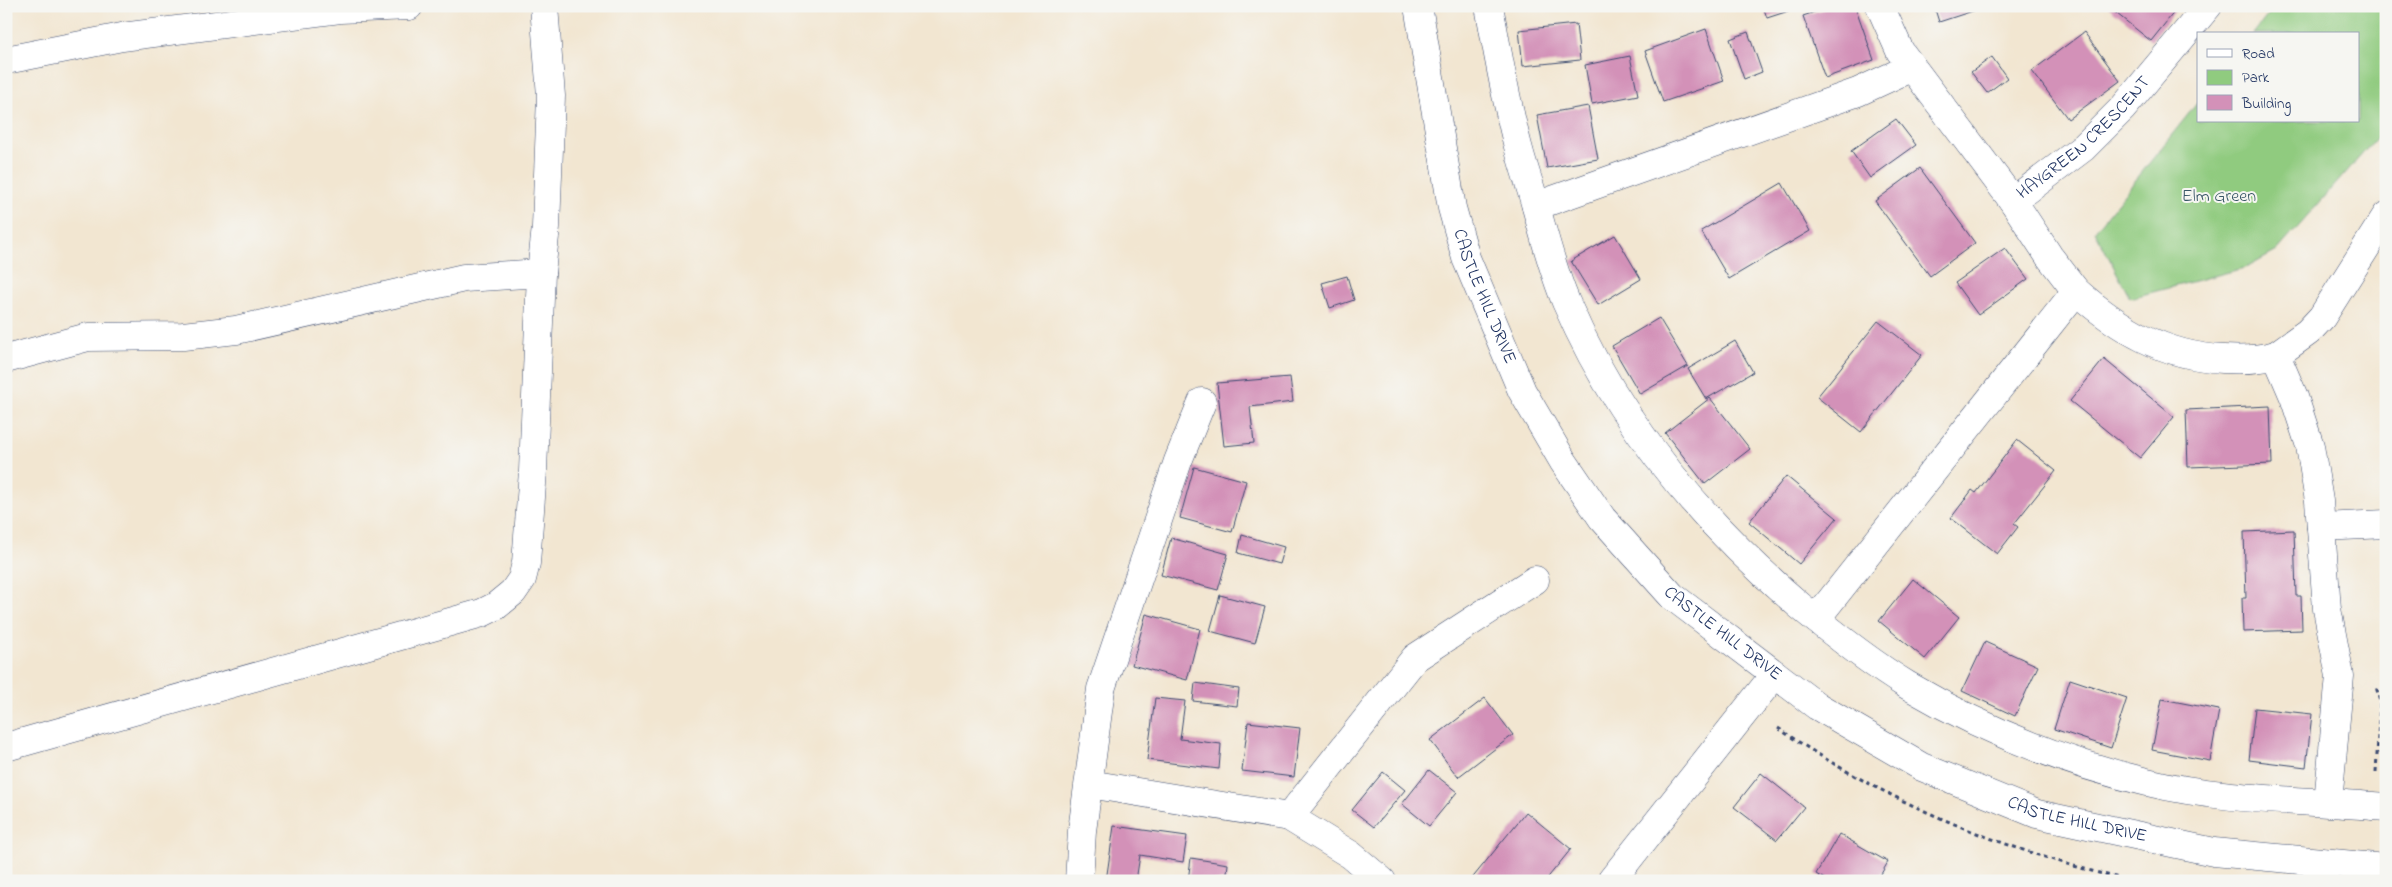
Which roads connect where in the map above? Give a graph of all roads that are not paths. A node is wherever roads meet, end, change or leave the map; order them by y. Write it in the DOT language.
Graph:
graph roads {
  1 [pos="409,6"];
  2 [pos="544,6"];
  3 [pos="1418,6"];
  4 [pos="1489,6"];
  5 [pos="1880,6"];
  6 [pos="2208,6"];
  7 [pos="6,60"];
  8 [pos="1912,67"];
  9 [pos="2013,201"];
  10 [pos="1536,206"];
  11 [pos="2386,216"];
  12 [pos="541,273"];
  13 [pos="2076,291"];
  14 [pos="2276,355"];
  15 [pos="6,359"];
  16 [pos="1202,402"];
  17 [pos="2386,524"];
  18 [pos="2321,527"];
  19 [pos="1535,580"];
  20 [pos="1816,619"];
  21 [pos="1775,674"];
  22 [pos="6,747"];
  23 [pos="1089,784"];
  24 [pos="2328,802"];
  25 [pos="2386,807"];
  26 [pos="1288,817"];
  27 [pos="2370,872"];
  28 [pos="1079,881"];
  29 [pos="1382,881"];
  30 [pos="1611,881"];
  1 -- 7 [label="street"];
  2 -- 12 [label="street"];
  3 -- 21 [label="street, CASTLE HILL DRIVE"];
  4 -- 10 [label="street"];
  5 -- 8 [label="street, HAYGREEN CRESCENT"];
  6 -- 9 [label="street, HAYGREEN CRESCENT"];
  8 -- 9 [label="street, HAYGREEN CRESCENT"];
  8 -- 10 [label="street"];
  9 -- 13 [label="street"];
  10 -- 20 [label="street"];
  11 -- 14 [label="street"];
  12 -- 15 [label="street"];
  12 -- 22 [label="street"];
  13 -- 14 [label="street"];
  13 -- 20 [label="street"];
  14 -- 18 [label="street"];
  16 -- 23 [label="street"];
  17 -- 18 [label="street"];
  18 -- 24 [label="street"];
  19 -- 26 [label="street"];
  20 -- 24 [label="street"];
  21 -- 27 [label="street, CASTLE HILL DRIVE"];
  21 -- 30 [label="street"];
  23 -- 26 [label="street"];
  23 -- 28 [label="street"];
  24 -- 25 [label="street"];
  26 -- 29 [label="street"];
}
